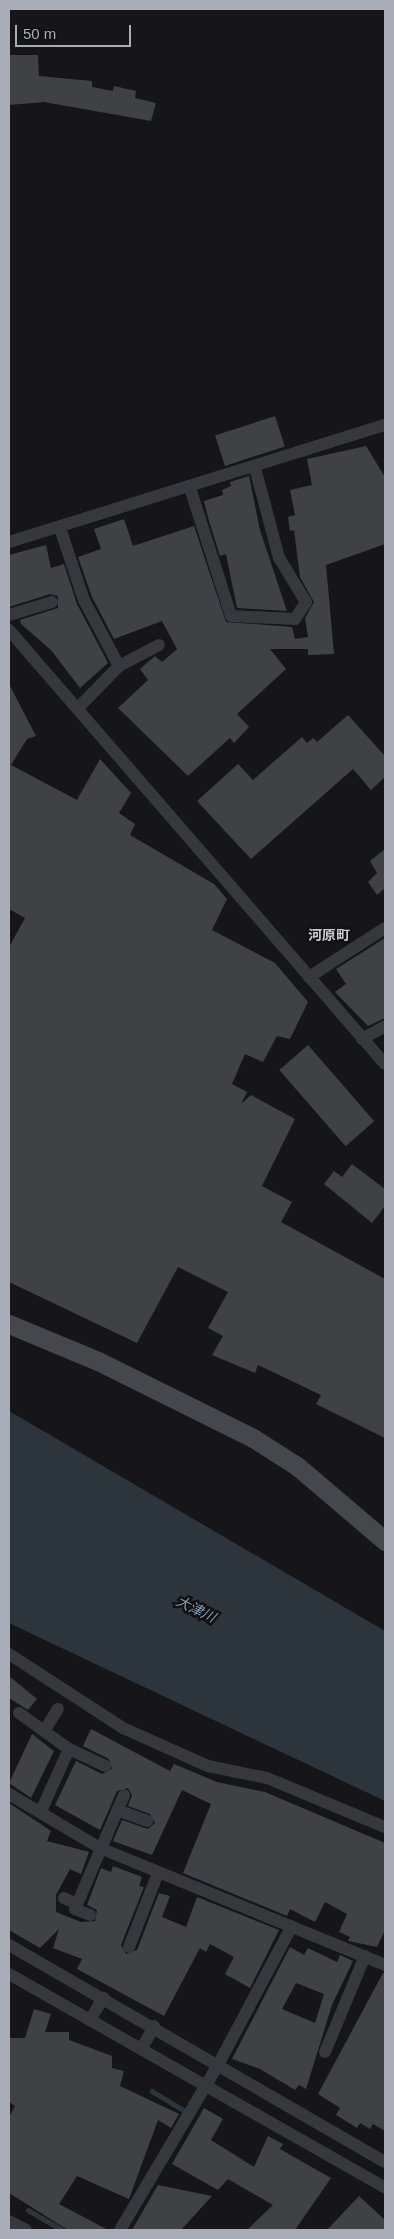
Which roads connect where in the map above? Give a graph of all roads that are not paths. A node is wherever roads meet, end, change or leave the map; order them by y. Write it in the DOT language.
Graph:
graph roads {
  1 [pos="385,424"];
  2 [pos="255,468"];
  3 [pos="190,488"];
  4 [pos="60,528"];
  5 [pos="9,542"];
  6 [pos="52,602"];
  7 [pos="9,615"];
  8 [pos="9,630"];
  9 [pos="159,645"];
  10 [pos="119,666"];
  11 [pos="79,707"];
  12 [pos="385,928"];
  13 [pos="309,977"];
  14 [pos="385,1026"];
  15 [pos="362,1039"];
  16 [pos="385,1064"];
  17 [pos="9,1324"];
  18 [pos="385,1541"];
  19 [pos="9,1654"];
  20 [pos="58,1709"];
  21 [pos="18,1713"];
  22 [pos="44,1731"];
  23 [pos="69,1749"];
  24 [pos="105,1766"];
  25 [pos="9,1794"];
  26 [pos="124,1795"];
  27 [pos="116,1810"];
  28 [pos="41,1811"];
  29 [pos="147,1821"];
  30 [pos="385,1826"];
  31 [pos="100,1848"];
  32 [pos="158,1873"];
  33 [pos="64,1898"];
  34 [pos="77,1904"];
  35 [pos="90,1915"];
  36 [pos="292,1926"];
  37 [pos="129,1947"];
  38 [pos="10,1950"];
  39 [pos="365,1956"];
  40 [pos="385,1965"];
  41 [pos="9,1974"];
  42 [pos="103,1998"];
  43 [pos="90,2020"];
  44 [pos="154,2026"];
  45 [pos="142,2048"];
  46 [pos="325,2052"];
  47 [pos="218,2065"];
  48 [pos="206,2084"];
  49 [pos="354,2143"];
  50 [pos="385,2162"];
  51 [pos="342,2163"];
  52 [pos="385,2188"];
  53 [pos="9,2220"];
  54 [pos="26,2230"];
  55 [pos="120,2230"];
  1 -- 2 [label="street"];
  2 -- 3 [label="street"];
  2 -- 3 [label="street"];
  3 -- 4 [label="street"];
  4 -- 5 [label="street"];
  4 -- 10 [label="street"];
  6 -- 7 [label="street"];
  8 -- 11 [label="street"];
  9 -- 10 [label="street"];
  10 -- 11 [label="street"];
  11 -- 13 [label="street"];
  12 -- 13 [label="street"];
  13 -- 15 [label="street"];
  14 -- 15 [label="street"];
  15 -- 16 [label="street"];
  17 -- 18 [label="street"];
  19 -- 30 [label="street"];
  20 -- 22 [label="street"];
  21 -- 22 [label="street"];
  22 -- 23 [label="street"];
  23 -- 24 [label="street"];
  23 -- 28 [label="street"];
  25 -- 28 [label="street"];
  26 -- 27 [label="street"];
  27 -- 29 [label="street"];
  27 -- 31 [label="street"];
  28 -- 31 [label="street"];
  31 -- 32 [label="street"];
  31 -- 34 [label="street"];
  32 -- 36 [label="street"];
  32 -- 37 [label="street"];
  33 -- 34 [label="street"];
  34 -- 35 [label="street"];
  36 -- 39 [label="street"];
  36 -- 47 [label="street"];
  38 -- 42 [label="street"];
  39 -- 40 [label="street"];
  39 -- 46 [label="street"];
  41 -- 43 [label="street"];
  42 -- 43 [label="street"];
  42 -- 44 [label="street"];
  43 -- 45 [label="street"];
  44 -- 45 [label="street"];
  44 -- 47 [label="street"];
  45 -- 48 [label="street"];
  47 -- 48 [label="street"];
  47 -- 49 [label="street"];
  48 -- 51 [label="street"];
  48 -- 55 [label="street"];
  49 -- 50 [label="street"];
  49 -- 51 [label="street"];
  51 -- 52 [label="street"];
  53 -- 54 [label="street"];
}
